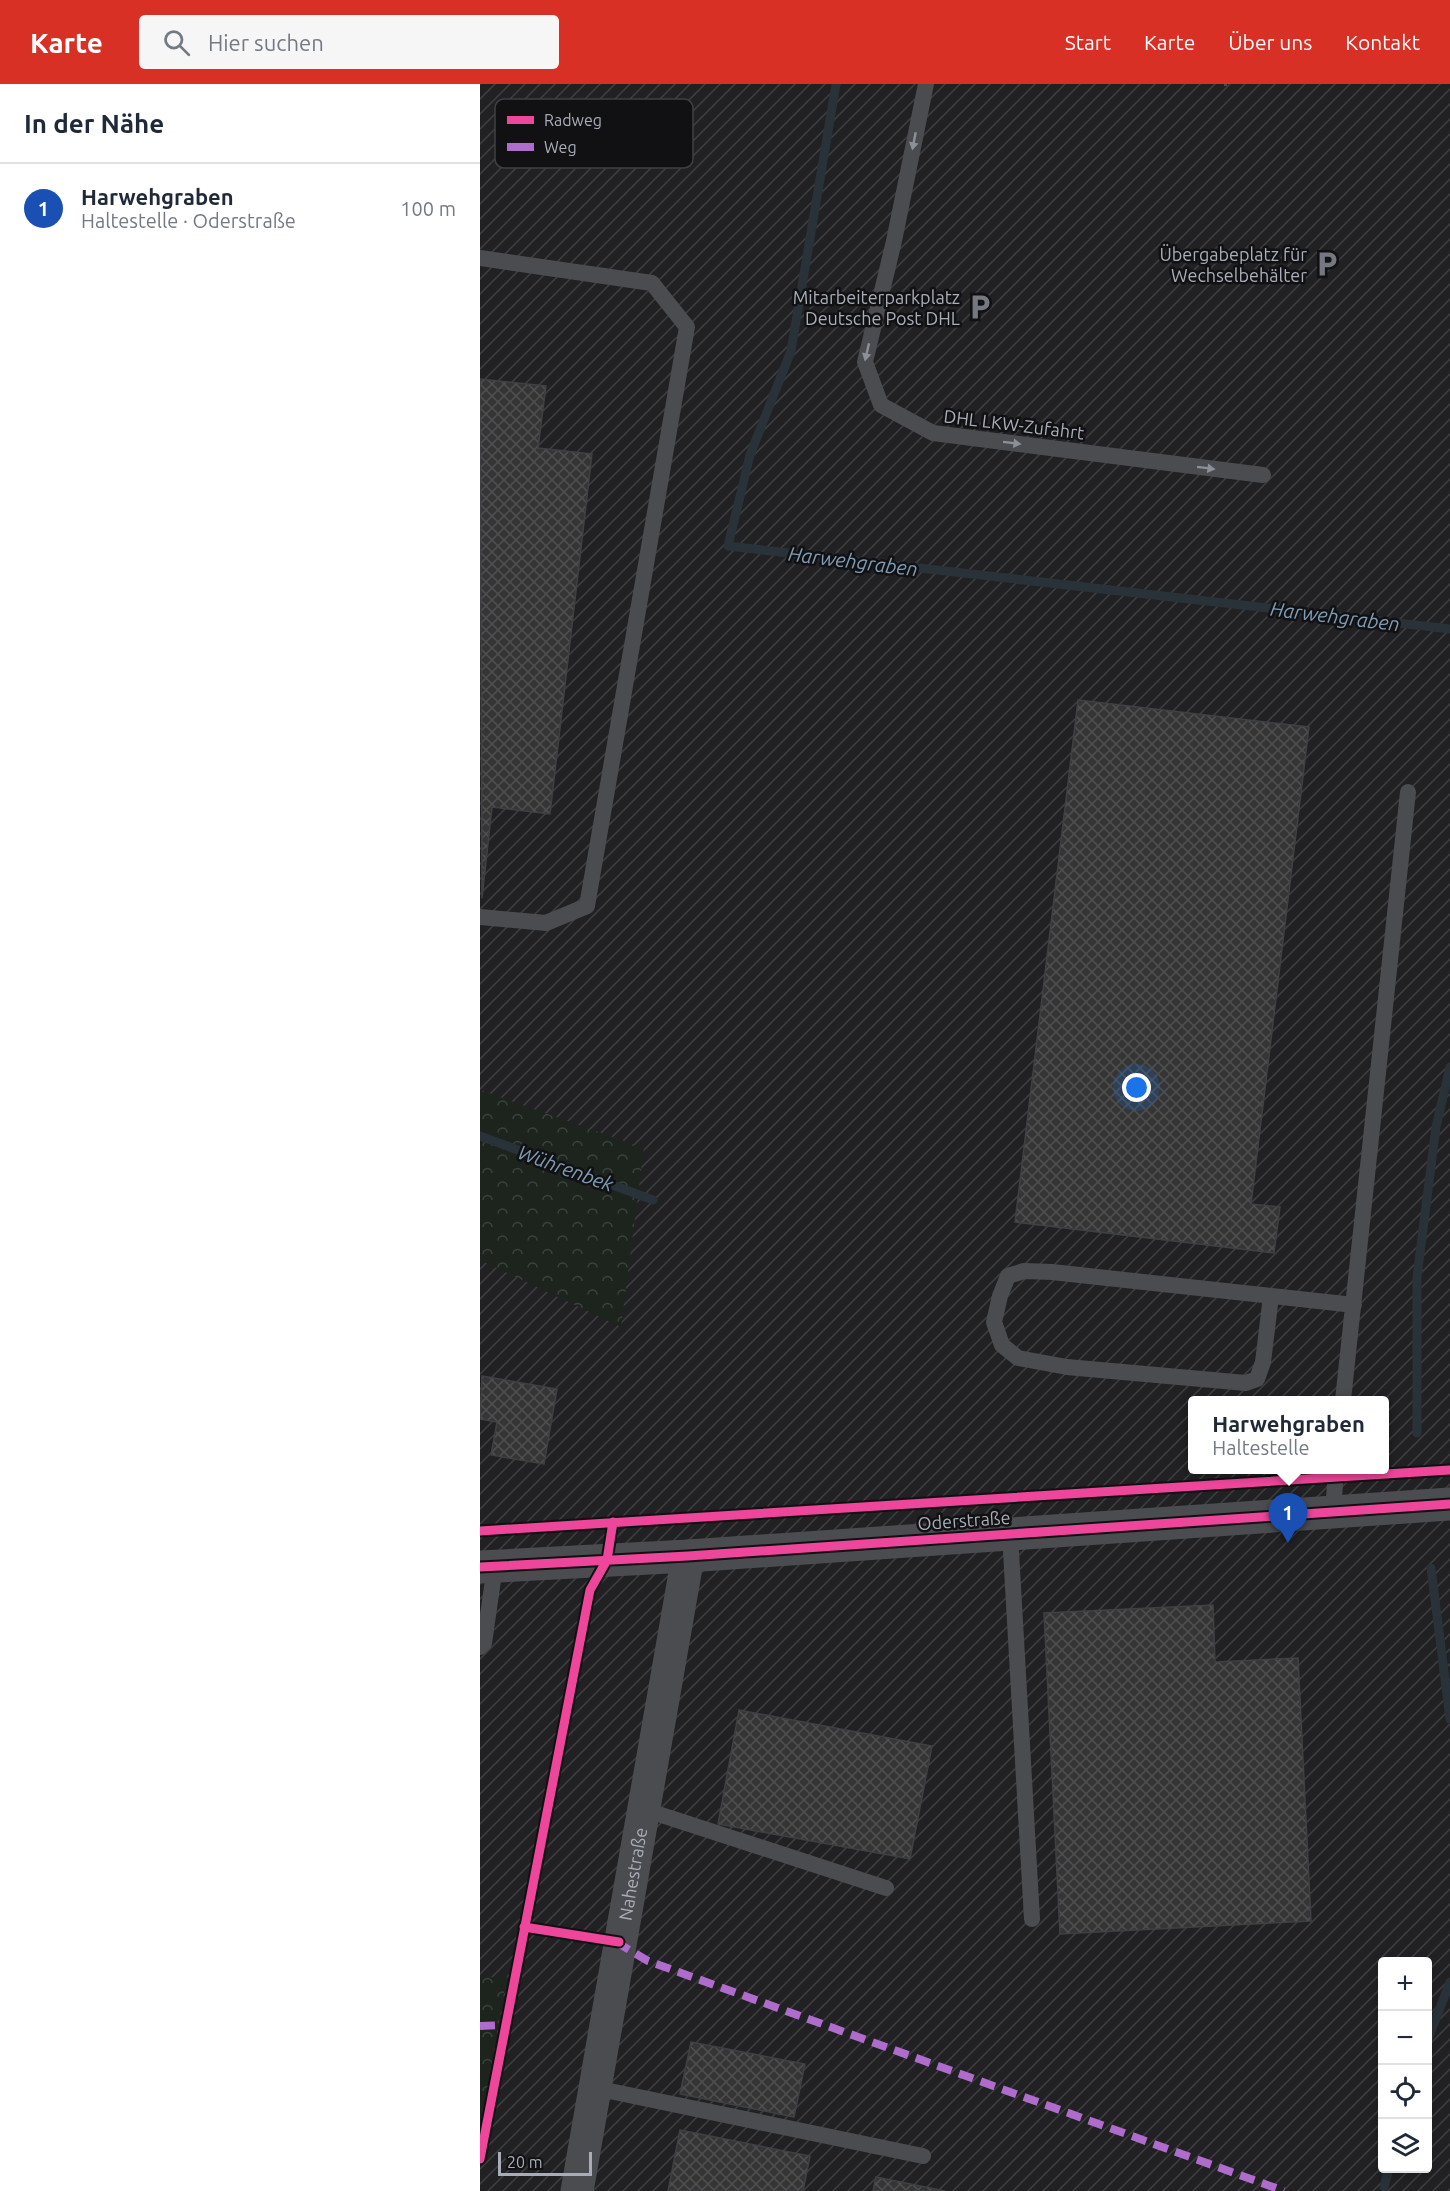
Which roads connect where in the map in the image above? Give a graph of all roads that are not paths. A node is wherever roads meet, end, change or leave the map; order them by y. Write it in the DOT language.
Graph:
graph roads {
  1 [pos="926,84"];
  2 [pos="480,258"];
  3 [pos="1263,475"];
  4 [pos="1408,792"];
  5 [pos="480,917"];
  6 [pos="1271,1296"];
  7 [pos="1354,1305"];
  8 [pos="1344,1396"];
  9 [pos="1336,1474"];
  10 [pos="1450,1504"];
  11 [pos="1333,1512"];
  12 [pos="1010,1534"];
  13 [pos="688,1556"];
  14 [pos="488,1567"];
  15 [pos="480,1647"];
  16 [pos="643,1809"];
  17 [pos="886,1888"];
  18 [pos="1032,1919"];
  19 [pos="594,2088"];
  20 [pos="923,2156"];
  21 [pos="577,2191"];
  1 -- 3 [label="lane, DHL LKW-Zufahrt, one-way"];
  2 -- 5 [label="lane"];
  4 -- 7 [label="lane"];
  6 -- 6 [label="lane"];
  6 -- 7 [label="lane"];
  7 -- 8 [label="lane"];
  9 -- 11 [label="lane"];
  10 -- 11 [label="street, Oderstraße"];
  11 -- 12 [label="street, Oderstraße"];
  12 -- 13 [label="street, Oderstraße"];
  12 -- 18 [label="lane"];
  13 -- 14 [label="street, Oderstraße"];
  13 -- 16 [label="street, Nahestraße"];
  14 -- 15 [label="lane"];
  16 -- 17 [label="lane"];
  16 -- 19 [label="street, Nahestraße"];
  19 -- 20 [label="lane"];
  19 -- 21 [label="street, Nahestraße"];
}
